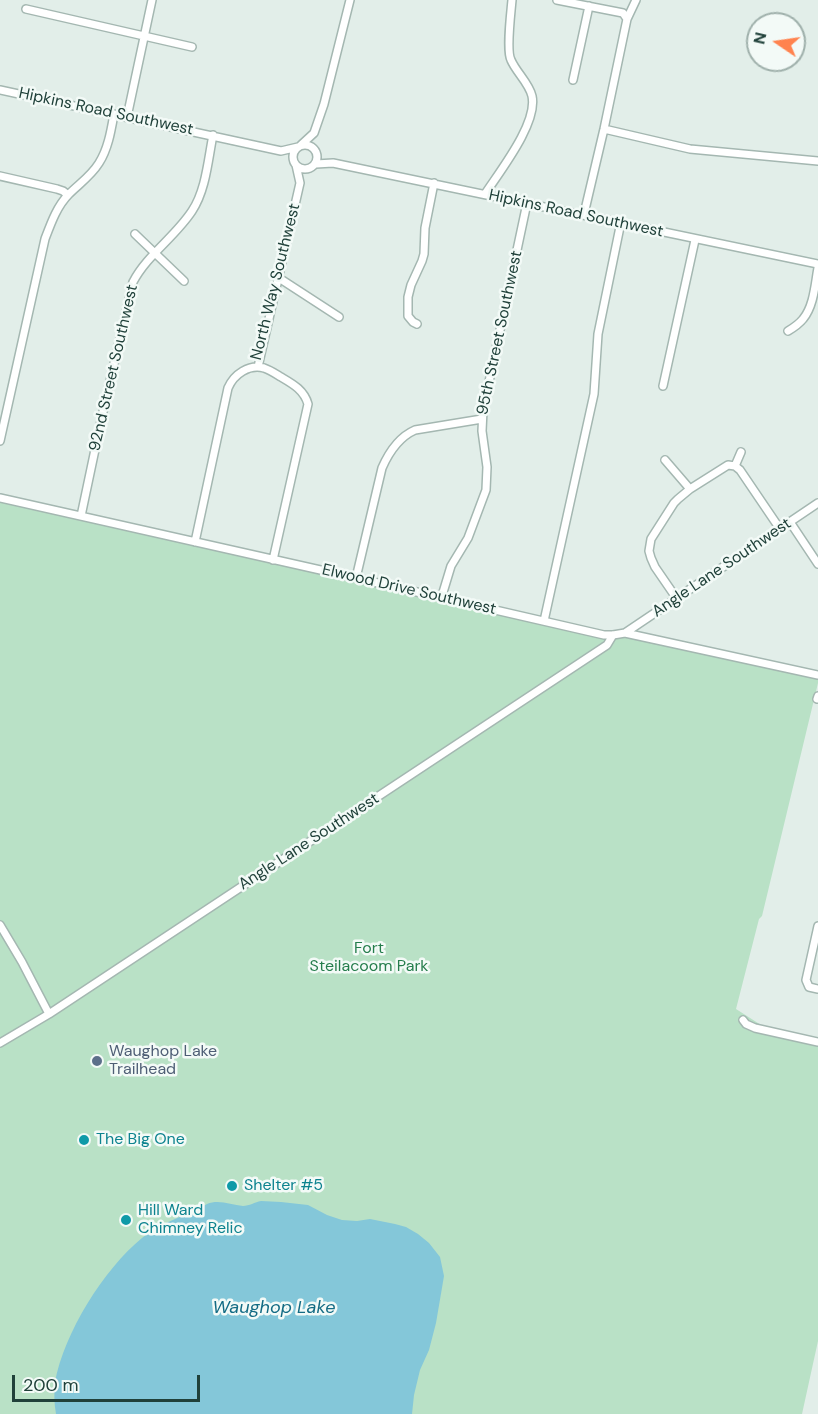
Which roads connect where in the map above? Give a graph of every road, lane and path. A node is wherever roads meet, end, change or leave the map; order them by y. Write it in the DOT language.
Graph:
graph roads {
  1 [pos="152,0"];
  2 [pos="350,0"];
  3 [pos="512,0"];
  4 [pos="557,0"];
  5 [pos="636,0"];
  6 [pos="589,6"];
  7 [pos="26,9"];
  8 [pos="627,19"];
  9 [pos="144,36"];
  10 [pos="192,47"];
  11 [pos="573,80"];
  12 [pos="0,90"];
  13 [pos="114,114"];
  14 [pos="127,117"];
  15 [pos="604,129"];
  16 [pos="314,133"];
  17 [pos="213,135"];
  18 [pos="299,146"];
  19 [pos="281,151"];
  20 [pos="316,152"];
  21 [pos="818,161"];
  22 [pos="333,163"];
  23 [pos="295,164"];
  24 [pos="314,166"];
  25 [pos="0,176"];
  26 [pos="300,183"];
  27 [pos="434,183"];
  28 [pos="485,194"];
  29 [pos="68,195"];
  30 [pos="527,203"];
  31 [pos="584,214"];
  32 [pos="621,222"];
  33 [pos="135,234"];
  34 [pos="695,240"];
  35 [pos="155,253"];
  36 [pos="818,266"];
  37 [pos="279,278"];
  38 [pos="184,281"];
  39 [pos="339,317"];
  40 [pos="417,324"];
  41 [pos="788,331"];
  42 [pos="258,367"];
  43 [pos="663,386"];
  44 [pos="482,420"];
  45 [pos="0,441"];
  46 [pos="741,452"];
  47 [pos="665,460"];
  48 [pos="735,466"];
  49 [pos="690,489"];
  50 [pos="0,498"];
  51 [pos="818,503"];
  52 [pos="81,516"];
  53 [pos="790,522"];
  54 [pos="780,529"];
  55 [pos="195,542"];
  56 [pos="273,560"];
  57 [pos="818,564"];
  58 [pos="356,578"];
  59 [pos="441,599"];
  60 [pos="677,599"];
  61 [pos="544,621"];
  62 [pos="625,633"];
  63 [pos="613,635"];
  64 [pos="818,675"];
  65 [pos="0,925"];
  66 [pos="818,926"];
  67 [pos="818,988"];
  68 [pos="49,1014"];
  69 [pos="743,1020"];
  70 [pos="818,1042"];
  71 [pos="0,1043"];
  1 -- 9 [label="street"];
  2 -- 16 [label="street"];
  3 -- 28 [label="street"];
  4 -- 6 [label="street"];
  5 -- 8 [label="street"];
  6 -- 8 [label="street"];
  6 -- 11 [label="street"];
  7 -- 9 [label="street"];
  8 -- 15 [label="street"];
  9 -- 10 [label="street"];
  9 -- 14 [label="street"];
  12 -- 13 [label="street, Hipkins Road Southwest"];
  13 -- 14 [label="street, Hipkins Road Southwest"];
  13 -- 29 [label="street"];
  14 -- 17 [label="street, Hipkins Road Southwest"];
  15 -- 21 [label="street"];
  15 -- 31 [label="street"];
  16 -- 18 [label="street"];
  16 -- 20 [label="street"];
  17 -- 19 [label="street, Hipkins Road Southwest"];
  17 -- 35 [label="street, 92nd Street Southwest"];
  18 -- 19 [label="street, Hipkins Road Southwest"];
  18 -- 20 [label="street"];
  18 -- 23 [label="street"];
  19 -- 23 [label="street, Hipkins Road Southwest"];
  20 -- 22 [label="street, Hipkins Road Southwest"];
  20 -- 24 [label="street"];
  22 -- 24 [label="street, Hipkins Road Southwest"];
  22 -- 27 [label="street, Hipkins Road Southwest"];
  23 -- 24 [label="street"];
  23 -- 26 [label="street, North Way Southwest"];
  24 -- 26 [label="street, North Way Southwest"];
  25 -- 29 [label="street"];
  26 -- 37 [label="street, North Way Southwest"];
  27 -- 28 [label="street, Hipkins Road Southwest"];
  27 -- 40 [label="street"];
  28 -- 30 [label="street, Hipkins Road Southwest"];
  29 -- 45 [label="street"];
  30 -- 31 [label="street, Hipkins Road Southwest"];
  30 -- 44 [label="street, 95th Street Southwest"];
  31 -- 32 [label="street, Hipkins Road Southwest"];
  32 -- 34 [label="street, Hipkins Road Southwest"];
  32 -- 61 [label="street"];
  33 -- 35 [label="street"];
  34 -- 36 [label="street, Hipkins Road Southwest"];
  34 -- 43 [label="street"];
  35 -- 38 [label="street"];
  35 -- 52 [label="street, 92nd Street Southwest"];
  36 -- 41 [label="street"];
  37 -- 39 [label="street"];
  37 -- 42 [label="street, North Way Southwest"];
  42 -- 55 [label="street, North Way Southwest"];
  42 -- 56 [label="street"];
  44 -- 58 [label="street"];
  44 -- 59 [label="street, 95th Street Southwest"];
  46 -- 48 [label="street"];
  47 -- 49 [label="street"];
  48 -- 49 [label="street"];
  48 -- 54 [label="street"];
  49 -- 60 [label="street"];
  50 -- 52 [label="street, Elwood Drive Southwest"];
  51 -- 53 [label="street, Angle Lane Southwest"];
  52 -- 55 [label="street, Elwood Drive Southwest"];
  53 -- 54 [label="street, Angle Lane Southwest"];
  53 -- 57 [label="street"];
  54 -- 60 [label="street, Angle Lane Southwest"];
  55 -- 56 [label="street, Elwood Drive Southwest"];
  56 -- 58 [label="street, Elwood Drive Southwest"];
  58 -- 59 [label="street, Elwood Drive Southwest"];
  59 -- 61 [label="street, Elwood Drive Southwest"];
  60 -- 62 [label="street, Angle Lane Southwest"];
  61 -- 63 [label="street, Elwood Drive Southwest"];
  62 -- 63 [label="street, Elwood Drive Southwest"];
  62 -- 64 [label="street, Elwood Drive Southwest"];
  63 -- 68 [label="street, Angle Lane Southwest"];
  65 -- 68 [label="street"];
  66 -- 67 [label="street"];
  68 -- 71 [label="street, Angle Lane Southwest"];
  69 -- 70 [label="street"];
}
